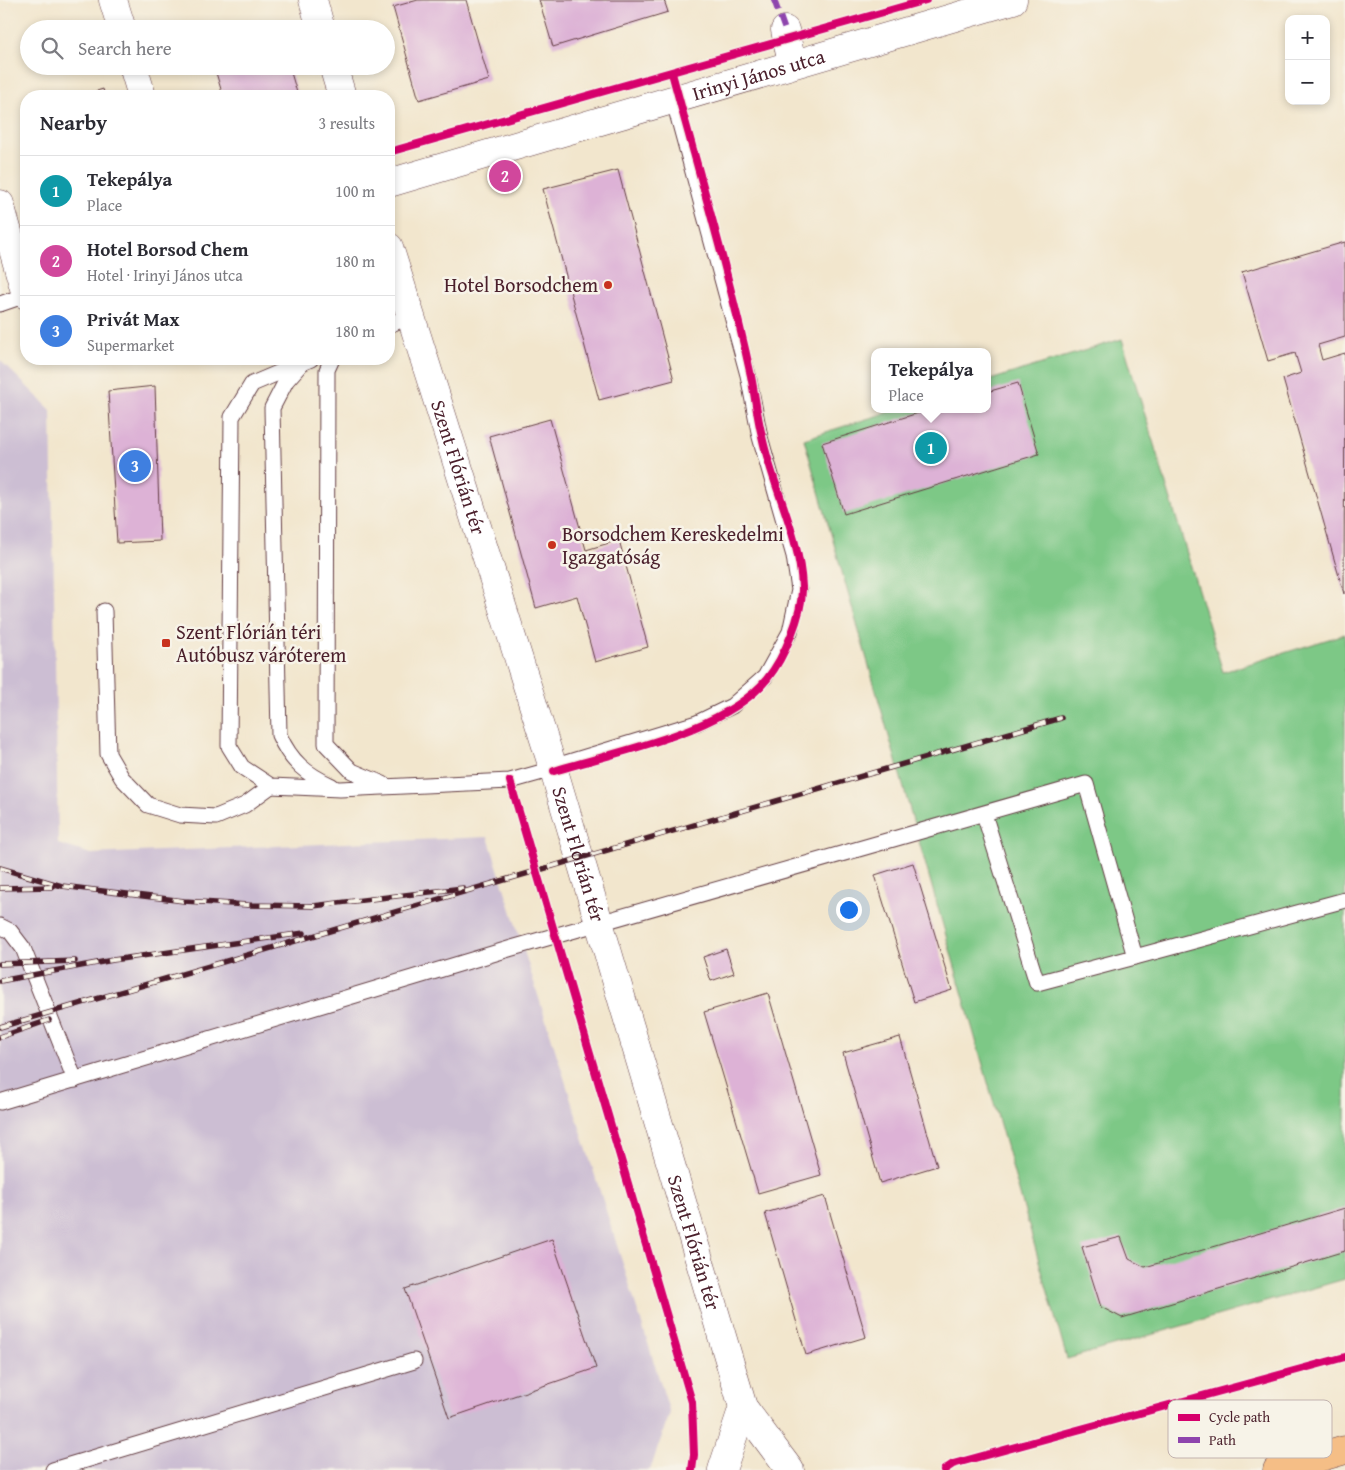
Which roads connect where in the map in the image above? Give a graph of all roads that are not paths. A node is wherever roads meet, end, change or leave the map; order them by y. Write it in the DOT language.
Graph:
graph roads {
  1 [pos="113,0"];
  2 [pos="313,0"];
  3 [pos="1012,0"];
  4 [pos="119,20"];
  5 [pos="319,20"];
  6 [pos="784,30"];
  7 [pos="792,64"];
  8 [pos="136,75"];
  9 [pos="336,75"];
  10 [pos="140,90"];
  11 [pos="340,90"];
  12 [pos="673,98"];
  13 [pos="395,181"];
  14 [pos="0,204"];
  15 [pos="20,274"];
  16 [pos="395,291"];
  17 [pos="20,297"];
  18 [pos="0,304"];
  19 [pos="399,321"];
  20 [pos="295,365"];
  21 [pos="301,365"];
  22 [pos="329,365"];
  23 [pos="104,611"];
  24 [pos="553,768"];
  25 [pos="272,786"];
  26 [pos="389,787"];
  27 [pos="340,789"];
  28 [pos="984,814"];
  29 [pos="1345,900"];
  30 [pos="599,924"];
  31 [pos="0,926"];
  32 [pos="1135,957"];
  33 [pos="75,1080"];
  34 [pos="0,1102"];
  35 [pos="414,1361"];
  36 [pos="743,1407"];
  37 [pos="1345,1450"];
  38 [pos="1332,1454"];
  39 [pos="1318,1458"];
  40 [pos="54,1470"];
  41 [pos="722,1470"];
  42 [pos="790,1470"];
  43 [pos="1277,1470"];
  1 -- 4 [label="street"];
  2 -- 5 [label="street"];
  3 -- 7 [label="street, Irinyi János utca"];
  6 -- 7 [label="street"];
  7 -- 12 [label="street, Irinyi János utca"];
  8 -- 10 [label="street"];
  9 -- 11 [label="street"];
  12 -- 13 [label="street, Irinyi János utca"];
  12 -- 24 [label="lane"];
  14 -- 15 [label="street"];
  16 -- 19 [label="street, Szent Flórián tér"];
  17 -- 18 [label="lane"];
  19 -- 24 [label="street, Szent Flórián tér"];
  20 -- 25 [label="lane"];
  21 -- 27 [label="lane"];
  22 -- 26 [label="lane"];
  23 -- 25 [label="lane"];
  24 -- 26 [label="lane"];
  24 -- 30 [label="street, Szent Flórián tér"];
  25 -- 27 [label="lane"];
  26 -- 27 [label="lane"];
  28 -- 30 [label="lane"];
  28 -- 32 [label="lane"];
  28 -- 32 [label="lane"];
  29 -- 32 [label="lane"];
  30 -- 33 [label="lane"];
  30 -- 36 [label="street, Szent Flórián tér"];
  31 -- 33 [label="lane"];
  33 -- 34 [label="lane"];
  35 -- 40 [label="lane"];
  36 -- 41 [label="street"];
  36 -- 42 [label="street, Szent Flórián tér"];
  37 -- 38 [label="main road"];
  39 -- 43 [label="main road"];
}
